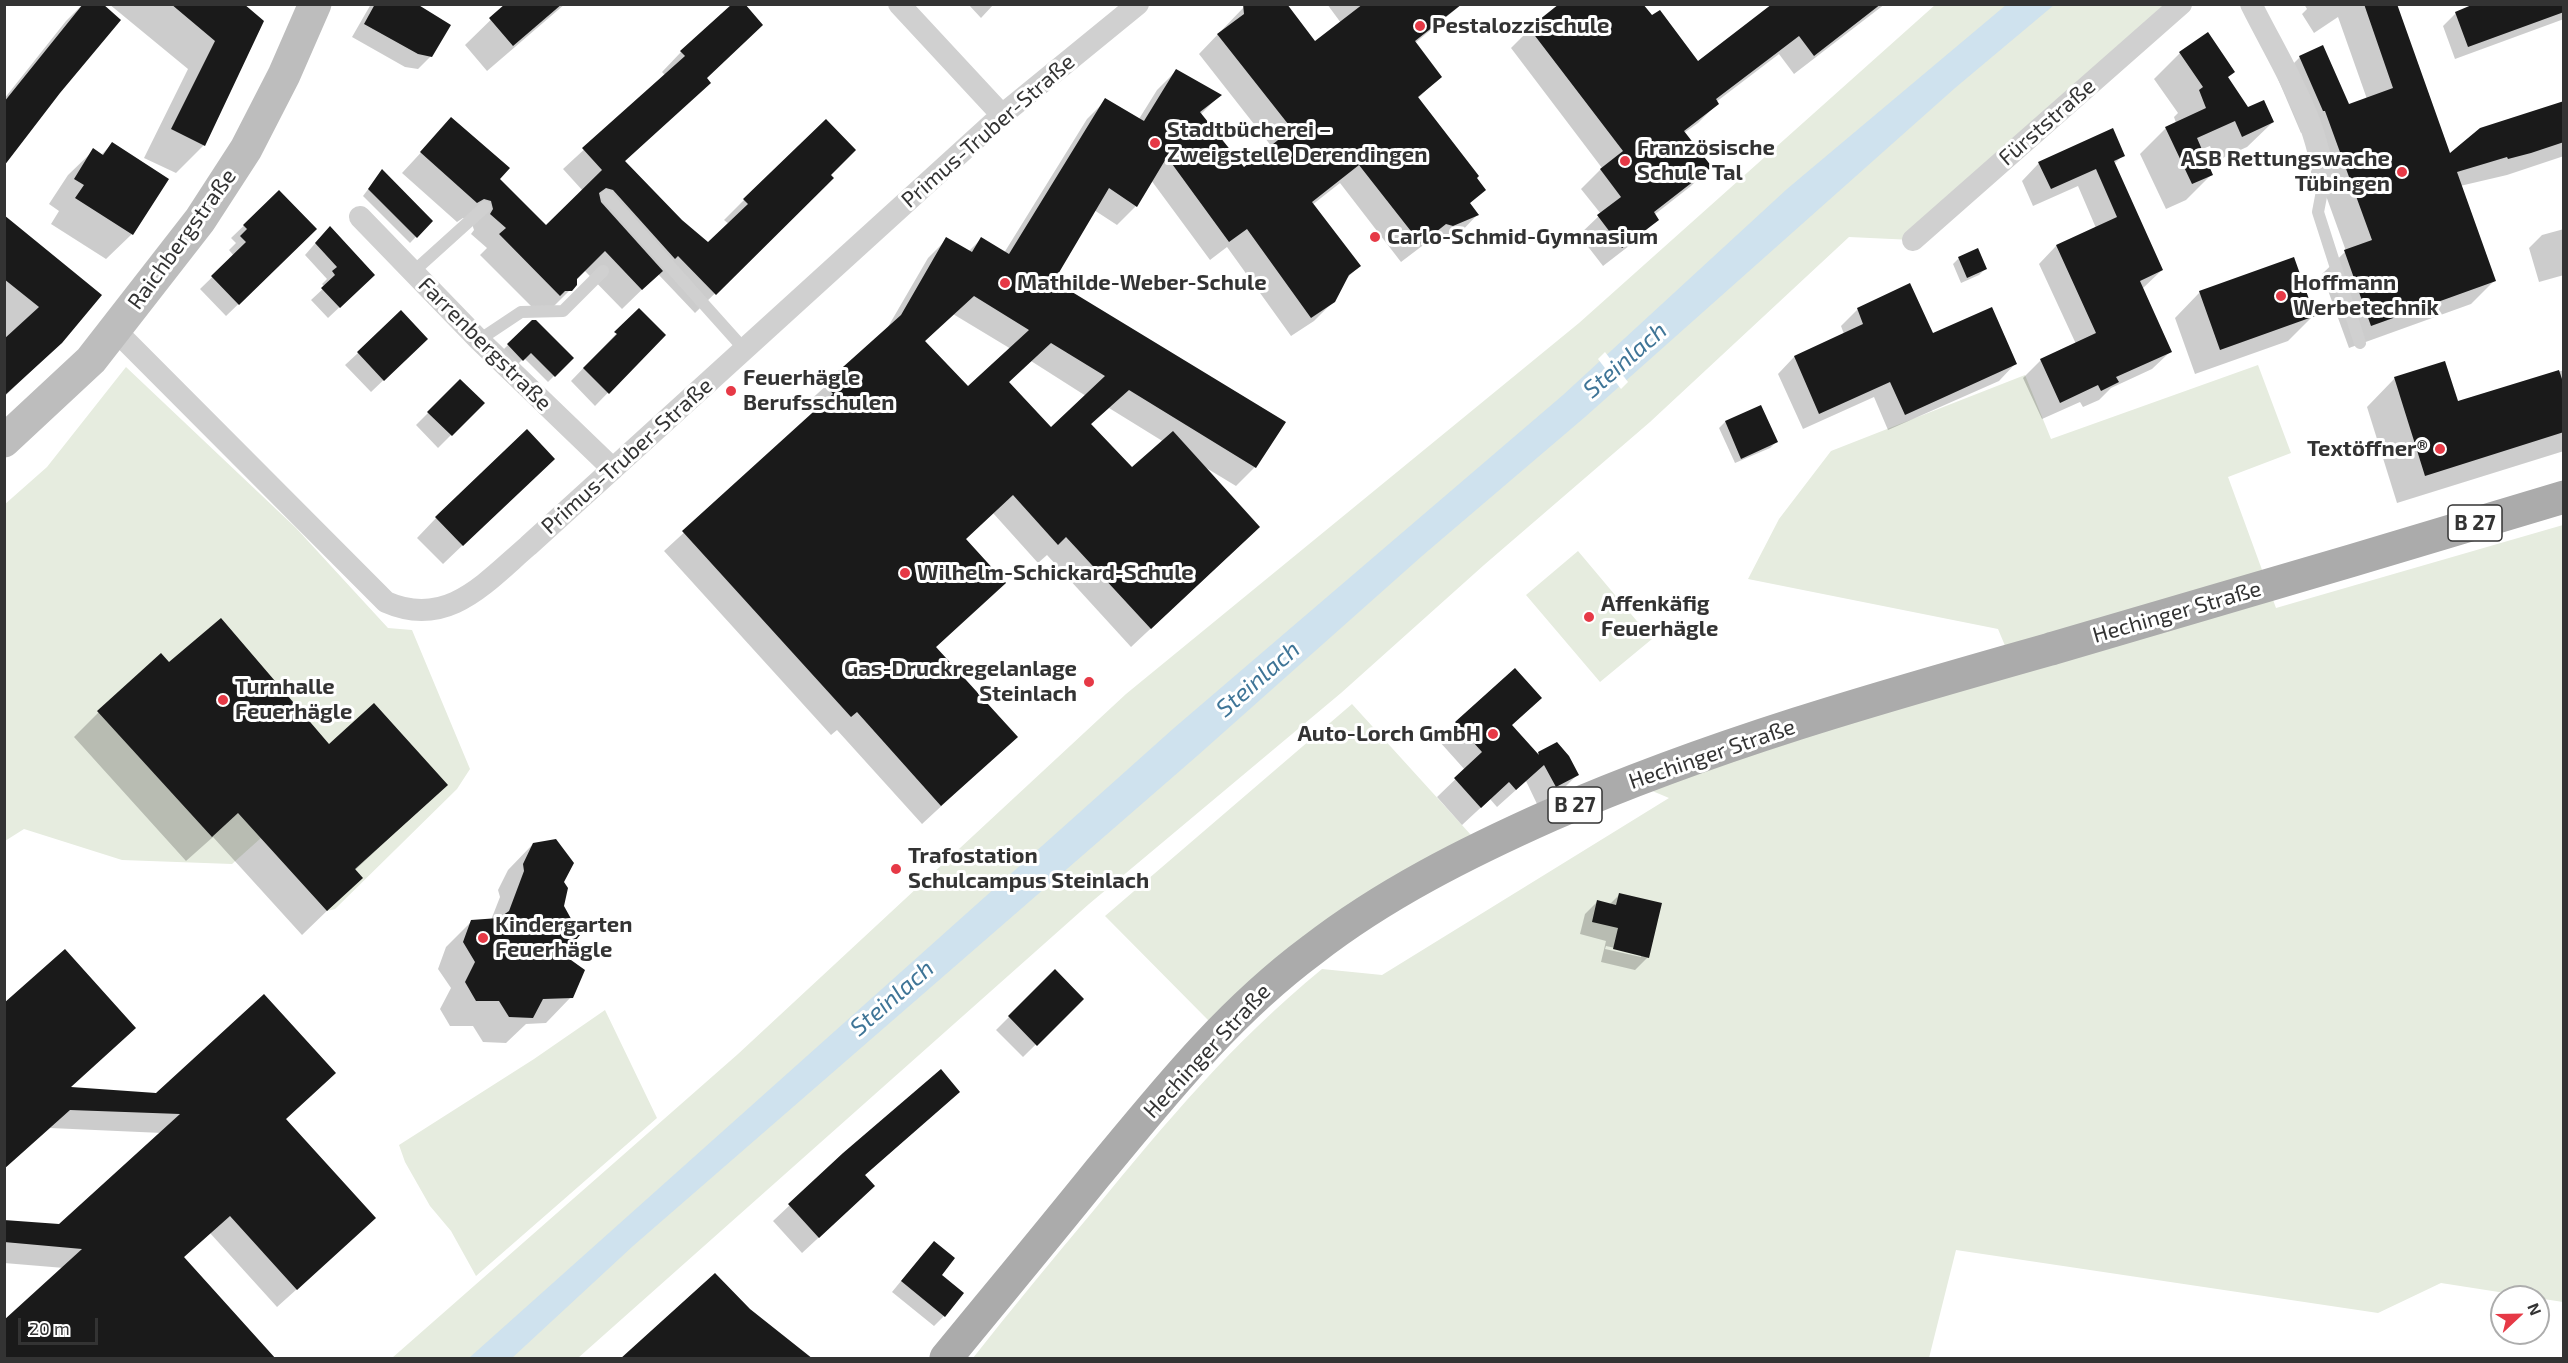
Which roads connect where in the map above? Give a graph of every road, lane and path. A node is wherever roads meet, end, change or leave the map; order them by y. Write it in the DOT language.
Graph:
graph roads {
  1 [pos="315,4"];
  2 [pos="899,4"];
  3 [pos="1138,4"];
  4 [pos="2181,4"];
  5 [pos="2251,4"];
  6 [pos="1002,115"];
  7 [pos="2324,186"];
  8 [pos="607,196"];
  9 [pos="485,207"];
  10 [pos="360,217"];
  11 [pos="1913,240"];
  12 [pos="603,271"];
  13 [pos="413,272"];
  14 [pos="115,330"];
  15 [pos="479,340"];
  16 [pos="2360,342"];
  17 [pos="744,349"];
  18 [pos="4,441"];
  19 [pos="613,469"];
  20 [pos="2564,497"];
  21 [pos="946,1359"];
  1 -- 14 [label="street, Raichbergstraße"];
  2 -- 6 [label="street"];
  3 -- 6 [label="street, Primus-Truber-Straße"];
  4 -- 11 [label="street, Fürststraße"];
  5 -- 7 [label="street"];
  6 -- 17 [label="street, Primus-Truber-Straße"];
  7 -- 16 [label="lane"];
  8 -- 17 [label="lane"];
  9 -- 13 [label="lane"];
  10 -- 13 [label="street, Farrenbergstraße"];
  12 -- 15 [label="lane"];
  13 -- 15 [label="street, Farrenbergstraße"];
  14 -- 18 [label="street, Raichbergstraße"];
  14 -- 19 [label="street, Primus-Truber-Straße"];
  15 -- 19 [label="street, Farrenbergstraße"];
  17 -- 19 [label="street, Primus-Truber-Straße"];
  20 -- 21 [label="main road, Hechinger Straße / B 27"];
}
